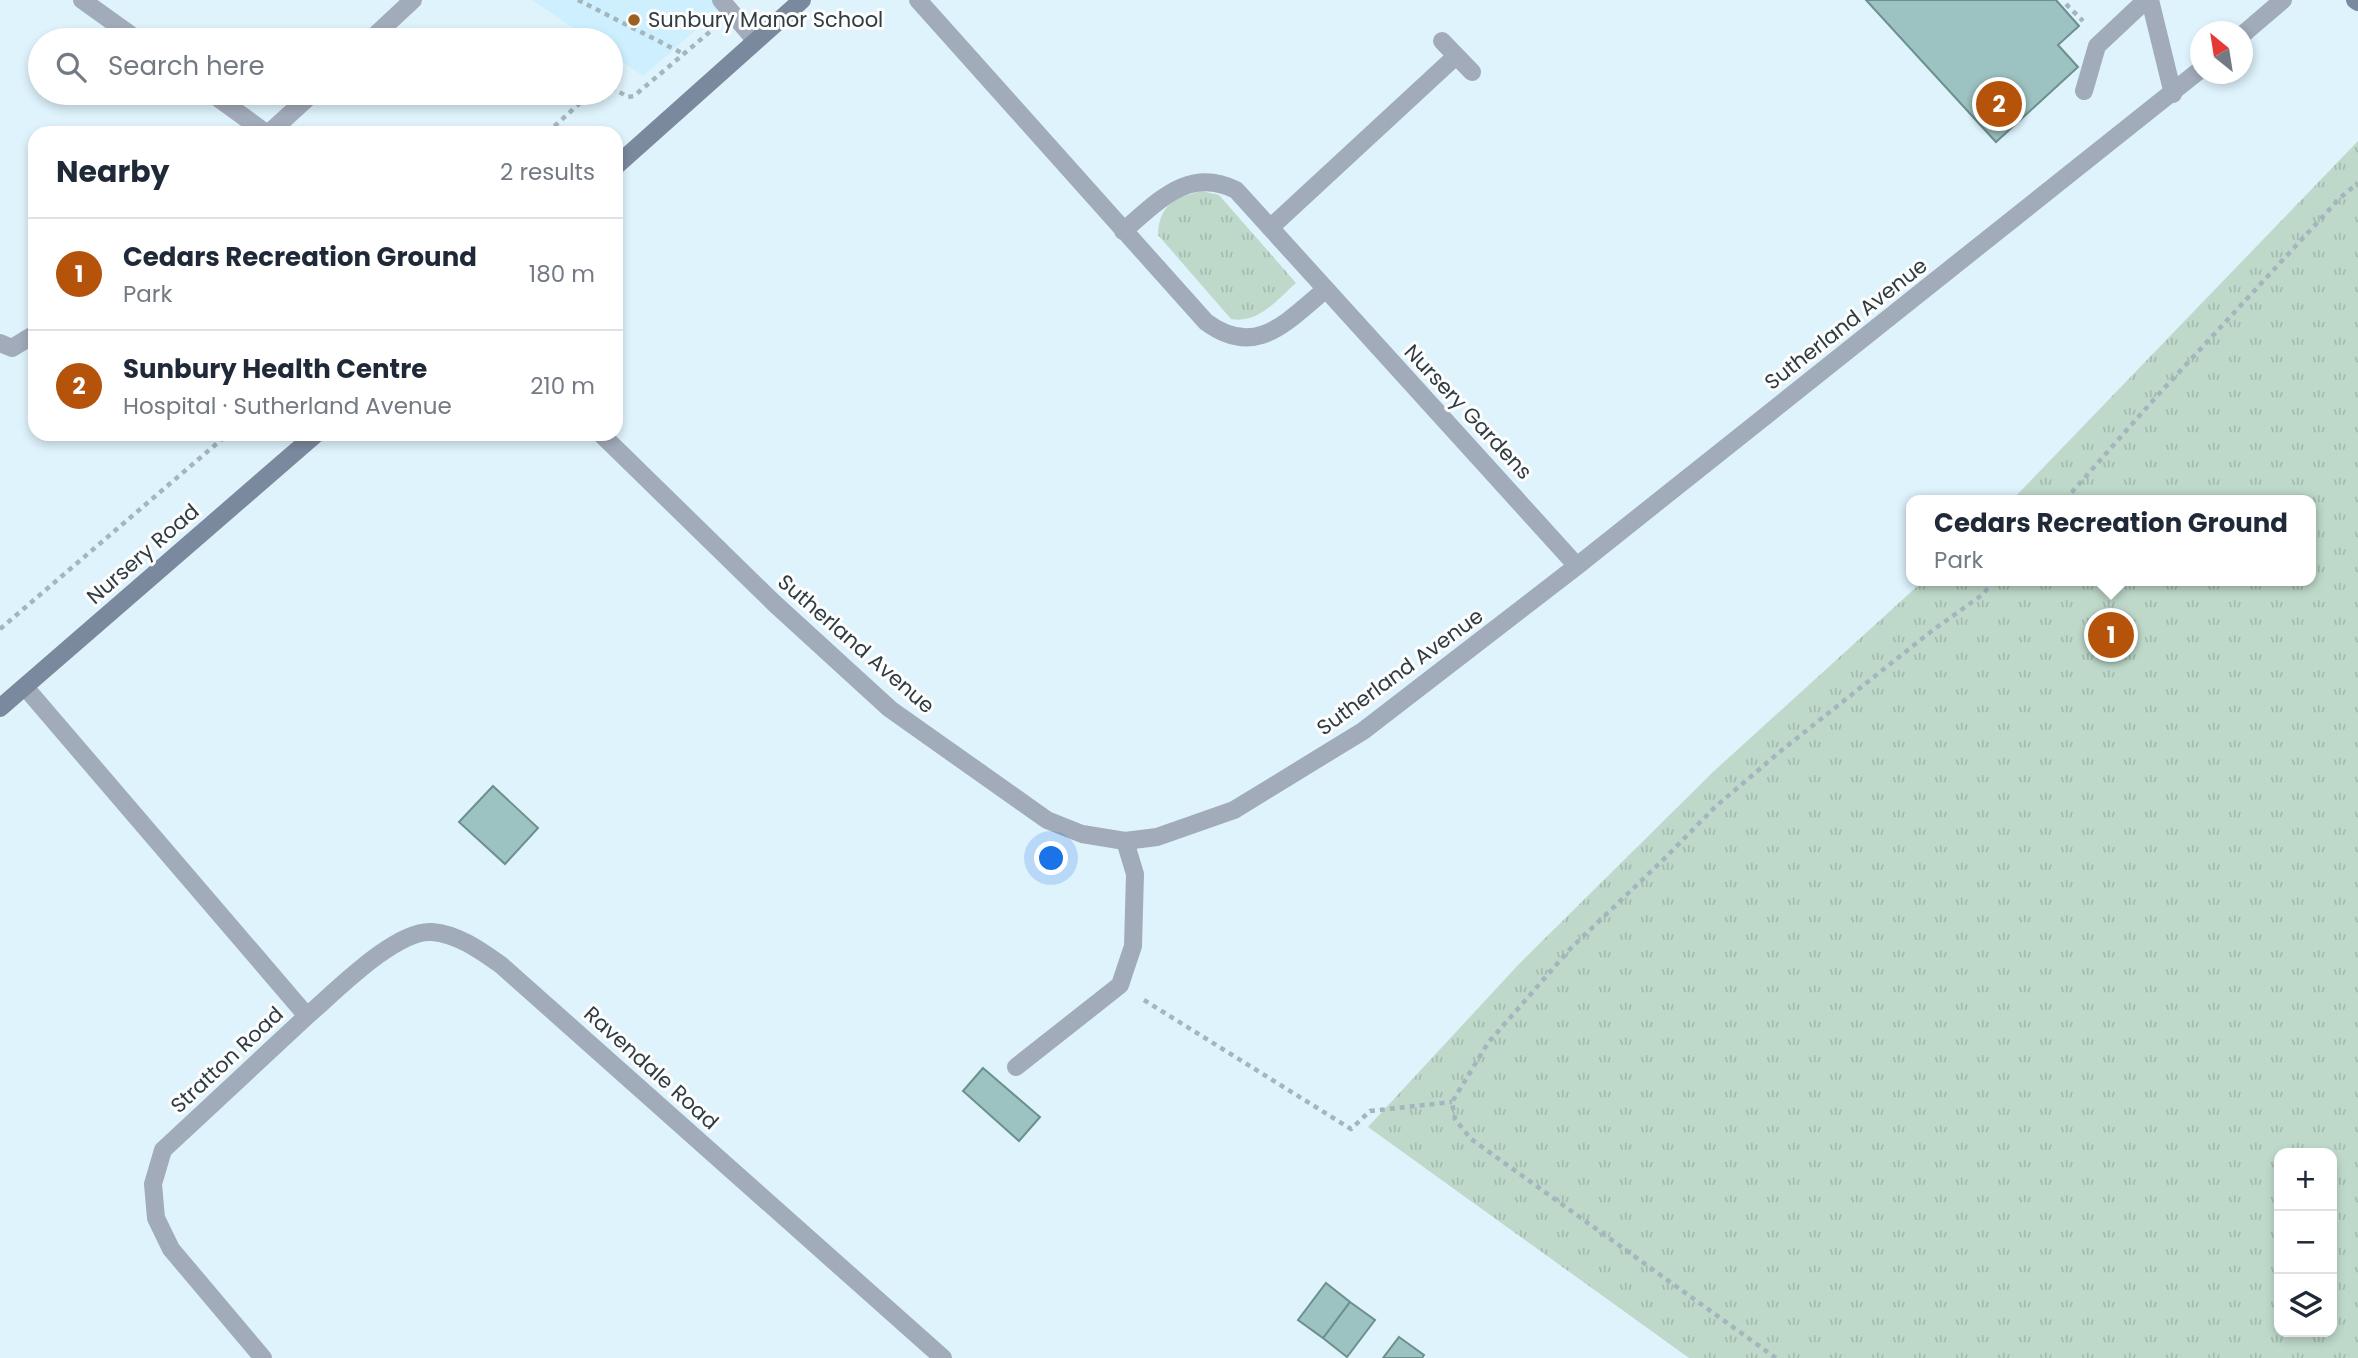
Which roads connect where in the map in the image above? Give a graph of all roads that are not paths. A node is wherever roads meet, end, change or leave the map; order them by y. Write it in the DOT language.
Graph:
graph roads {
  1 [pos="82,0"];
  2 [pos="413,0"];
  3 [pos="802,0"];
  4 [pos="918,0"];
  5 [pos="2148,0"];
  6 [pos="2283,0"];
  7 [pos="726,6"];
  8 [pos="2253,25"];
  9 [pos="121,28"];
  10 [pos="383,28"];
  11 [pos="755,40"];
  12 [pos="1442,41"];
  13 [pos="1457,56"];
  14 [pos="1472,72"];
  15 [pos="2190,79"];
  16 [pos="2084,92"];
  17 [pos="2173,94"];
  18 [pos="228,105"];
  19 [pos="300,105"];
  20 [pos="258,126"];
  21 [pos="276,126"];
  22 [pos="623,160"];
  23 [pos="1270,228"];
  24 [pos="1123,232"];
  25 [pos="1325,290"];
  26 [pos="28,338"];
  27 [pos="0,342"];
  28 [pos="308,441"];
  29 [pos="608,441"];
  30 [pos="1577,566"];
  31 [pos="25,687"];
  32 [pos="0,708"];
  33 [pos="1125,841"];
  34 [pos="307,1016"];
  35 [pos="1016,1067"];
  36 [pos="263,1358"];
  37 [pos="943,1358"];
  1 -- 9 [label="street"];
  2 -- 10 [label="street"];
  3 -- 11 [label="street"];
  4 -- 24 [label="street"];
  5 -- 16 [label="street"];
  5 -- 17 [label="street"];
  6 -- 8 [label="street"];
  7 -- 11 [label="street"];
  11 -- 22 [label="street"];
  12 -- 13 [label="street"];
  13 -- 14 [label="street"];
  13 -- 23 [label="street"];
  15 -- 17 [label="street, Sutherland Avenue"];
  17 -- 30 [label="street, Sutherland Avenue"];
  18 -- 20 [label="street"];
  19 -- 21 [label="street"];
  23 -- 24 [label="street, Nursery Gardens"];
  23 -- 25 [label="street, Nursery Gardens"];
  24 -- 25 [label="street"];
  25 -- 30 [label="street, Nursery Gardens"];
  26 -- 27 [label="street"];
  28 -- 31 [label="street, Nursery Road"];
  29 -- 33 [label="street, Sutherland Avenue"];
  30 -- 33 [label="street, Sutherland Avenue"];
  31 -- 32 [label="street, Nursery Road"];
  31 -- 34 [label="street, Stratton Road"];
  33 -- 35 [label="street"];
  34 -- 36 [label="street, Stratton Road"];
  34 -- 37 [label="street, Ravendale Road"];
}
